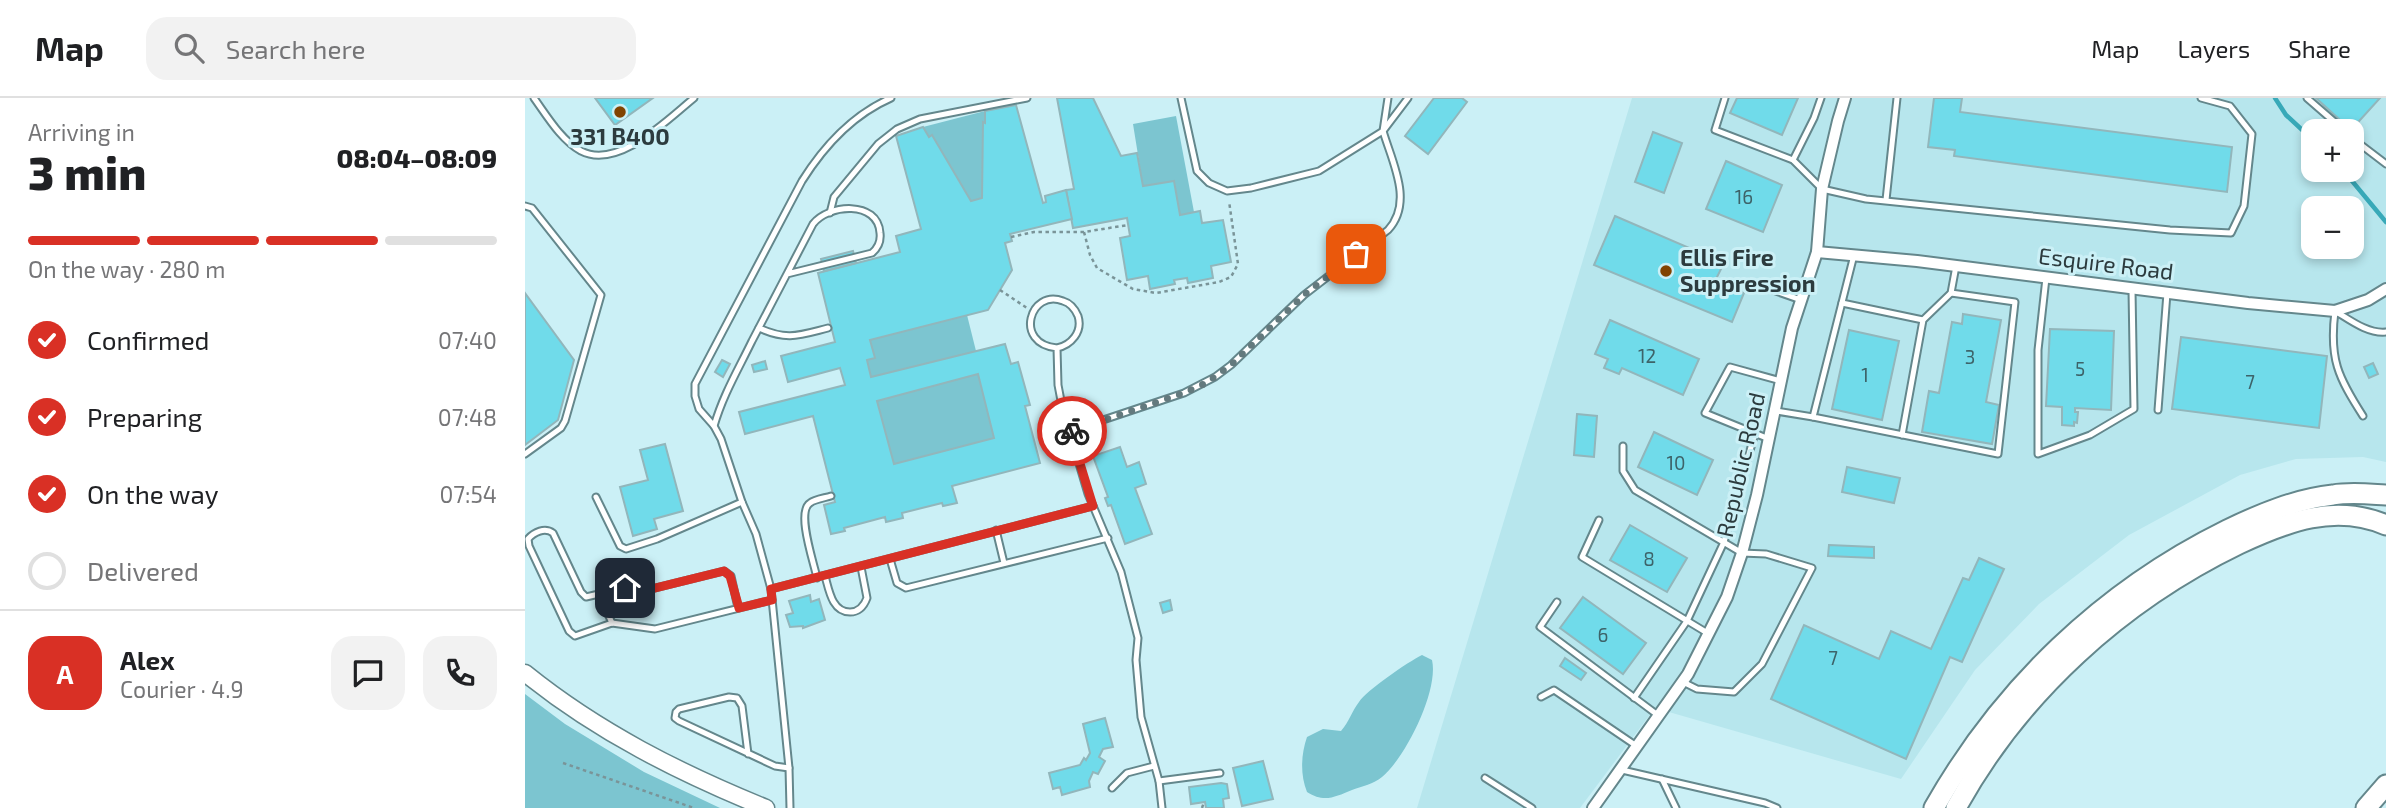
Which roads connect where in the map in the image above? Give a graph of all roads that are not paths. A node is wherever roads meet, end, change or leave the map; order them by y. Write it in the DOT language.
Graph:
graph roads {
  1 [pos="534,98"];
  2 [pos="694,98"];
  3 [pos="891,98"];
  4 [pos="1027,98"];
  5 [pos="1181,98"];
  6 [pos="1388,98"];
  7 [pos="1408,98"];
  8 [pos="1725,98"];
  9 [pos="1821,98"];
  10 [pos="1845,98"];
  11 [pos="1897,98"];
  12 [pos="2201,98"];
  13 [pos="2307,98"];
  14 [pos="2331,119"];
  15 [pos="1383,131"];
  16 [pos="2364,147"];
  17 [pos="1793,160"];
  18 [pos="2386,164"];
  19 [pos="1822,189"];
  20 [pos="1886,200"];
  21 [pos="525,206"];
  22 [pos="830,213"];
  23 [pos="1817,252"];
  24 [pos="1854,255"];
  25 [pos="1956,266"];
  26 [pos="787,274"];
  27 [pos="2046,278"];
  28 [pos="1750,282"];
  29 [pos="2132,289"];
  30 [pos="2386,289"];
  31 [pos="1951,293"];
  32 [pos="2167,293"];
  33 [pos="1801,300"];
  34 [pos="1842,303"];
  35 [pos="2336,311"];
  36 [pos="1923,320"];
  37 [pos="759,328"];
  38 [pos="828,328"];
  39 [pos="2383,333"];
  40 [pos="2386,339"];
  41 [pos="1056,348"];
  42 [pos="1782,382"];
  43 [pos="2158,410"];
  44 [pos="1776,411"];
  45 [pos="2363,416"];
  46 [pos="1813,417"];
  47 [pos="714,426"];
  48 [pos="1070,431"];
  49 [pos="1755,433"];
  50 [pos="1902,435"];
  51 [pos="1769,439"];
  52 [pos="1623,446"];
  53 [pos="525,454"];
  54 [pos="2386,495"];
  55 [pos="831,496"];
  56 [pos="596,497"];
  57 [pos="742,502"];
  58 [pos="1093,506"];
  59 [pos="1599,520"];
  60 [pos="2386,525"];
  61 [pos="996,530"];
  62 [pos="1108,538"];
  63 [pos="1724,542"];
  64 [pos="1742,553"];
  65 [pos="890,558"];
  66 [pos="1004,563"];
  67 [pos="861,567"];
  68 [pos="821,577"];
  69 [pos="771,589"];
  70 [pos="599,594"];
  71 [pos="772,600"];
  72 [pos="1557,602"];
  73 [pos="739,608"];
  74 [pos="1687,621"];
  75 [pos="612,624"];
  76 [pos="1709,634"];
  77 [pos="525,673"];
  78 [pos="1683,682"];
  79 [pos="1541,697"];
  80 [pos="1634,698"];
  81 [pos="1659,716"];
  82 [pos="1638,747"];
  83 [pos="748,754"];
  84 [pos="1154,766"];
  85 [pos="789,768"];
  86 [pos="1622,770"];
  87 [pos="1220,773"];
  88 [pos="1485,778"];
  89 [pos="1662,779"];
  90 [pos="1159,781"];
  91 [pos="2386,785"];
  92 [pos="1112,788"];
  93 [pos="766,808"];
  94 [pos="790,808"];
  95 [pos="1162,808"];
  96 [pos="1532,808"];
  97 [pos="1593,808"];
  98 [pos="1676,808"];
  99 [pos="1777,808"];
  100 [pos="1934,808"];
  101 [pos="1956,808"];
  102 [pos="2366,808"];
  1 -- 2 [label="lane"];
  3 -- 47 [label="lane"];
  4 -- 22 [label="lane"];
  5 -- 15 [label="lane"];
  6 -- 15 [label="lane"];
  7 -- 15 [label="lane"];
  8 -- 17 [label="lane"];
  9 -- 17 [label="lane"];
  10 -- 19 [label="street, Republic Road"];
  11 -- 20 [label="lane"];
  12 -- 20 [label="lane"];
  13 -- 14 [label="lane"];
  15 -- 48 [label="lane"];
  16 -- 18 [label="lane"];
  17 -- 19 [label="lane"];
  19 -- 20 [label="lane"];
  19 -- 23 [label="street, Republic Road"];
  21 -- 53 [label="lane"];
  22 -- 26 [label="lane"];
  22 -- 26 [label="lane"];
  23 -- 24 [label="street, Esquire Road"];
  23 -- 33 [label="street, Republic Road"];
  24 -- 25 [label="street, Esquire Road"];
  24 -- 34 [label="lane"];
  25 -- 27 [label="street, Esquire Road"];
  25 -- 31 [label="lane"];
  26 -- 37 [label="lane"];
  27 -- 29 [label="street, Esquire Road"];
  27 -- 29 [label="lane"];
  28 -- 33 [label="lane"];
  29 -- 32 [label="street, Esquire Road"];
  30 -- 35 [label="street, Esquire Road"];
  31 -- 36 [label="lane"];
  31 -- 50 [label="lane"];
  32 -- 35 [label="street, Esquire Road"];
  32 -- 43 [label="lane"];
  33 -- 42 [label="street, Republic Road"];
  34 -- 36 [label="lane"];
  34 -- 46 [label="lane"];
  35 -- 39 [label="lane"];
  35 -- 45 [label="lane"];
  36 -- 50 [label="lane"];
  37 -- 38 [label="lane"];
  37 -- 47 [label="lane"];
  39 -- 40 [label="lane"];
  41 -- 41 [label="lane"];
  41 -- 48 [label="lane"];
  42 -- 44 [label="street, Republic Road"];
  42 -- 49 [label="lane"];
  44 -- 46 [label="lane"];
  44 -- 51 [label="street, Republic Road"];
  46 -- 50 [label="lane"];
  47 -- 57 [label="lane"];
  48 -- 58 [label="lane"];
  49 -- 51 [label="lane"];
  49 -- 63 [label="lane"];
  51 -- 64 [label="street, Republic Road"];
  52 -- 63 [label="lane"];
  54 -- 100 [label="highway"];
  55 -- 68 [label="lane"];
  56 -- 57 [label="lane"];
  57 -- 69 [label="lane"];
  58 -- 61 [label="lane"];
  58 -- 62 [label="lane"];
  59 -- 74 [label="lane"];
  60 -- 101 [label="highway"];
  61 -- 65 [label="lane"];
  61 -- 66 [label="lane"];
  62 -- 66 [label="lane"];
  62 -- 84 [label="lane"];
  63 -- 64 [label="lane"];
  63 -- 74 [label="lane"];
  64 -- 76 [label="street, Republic Road"];
  64 -- 78 [label="lane"];
  65 -- 66 [label="lane"];
  65 -- 67 [label="lane"];
  67 -- 68 [label="lane"];
  67 -- 68 [label="lane"];
  68 -- 69 [label="lane"];
  69 -- 71 [label="lane"];
  70 -- 73 [label="lane"];
  70 -- 75 [label="lane"];
  70 -- 75 [label="lane"];
  71 -- 73 [label="lane"];
  71 -- 85 [label="lane"];
  72 -- 80 [label="lane"];
  73 -- 75 [label="lane"];
  74 -- 76 [label="lane"];
  74 -- 80 [label="lane"];
  76 -- 78 [label="street, Republic Road"];
  77 -- 93 [label="main road"];
  78 -- 81 [label="street, Republic Road"];
  79 -- 82 [label="lane"];
  80 -- 81 [label="lane"];
  81 -- 82 [label="street, Republic Road"];
  82 -- 86 [label="street, Republic Road"];
  83 -- 83 [label="lane"];
  83 -- 85 [label="lane"];
  84 -- 90 [label="lane"];
  84 -- 92 [label="lane"];
  85 -- 94 [label="lane"];
  86 -- 89 [label="lane"];
  86 -- 97 [label="street, Republic Road"];
  87 -- 90 [label="lane"];
  88 -- 96 [label="lane"];
  89 -- 98 [label="lane"];
  89 -- 99 [label="lane"];
  90 -- 95 [label="lane"];
  91 -- 102 [label="highway"];
}
